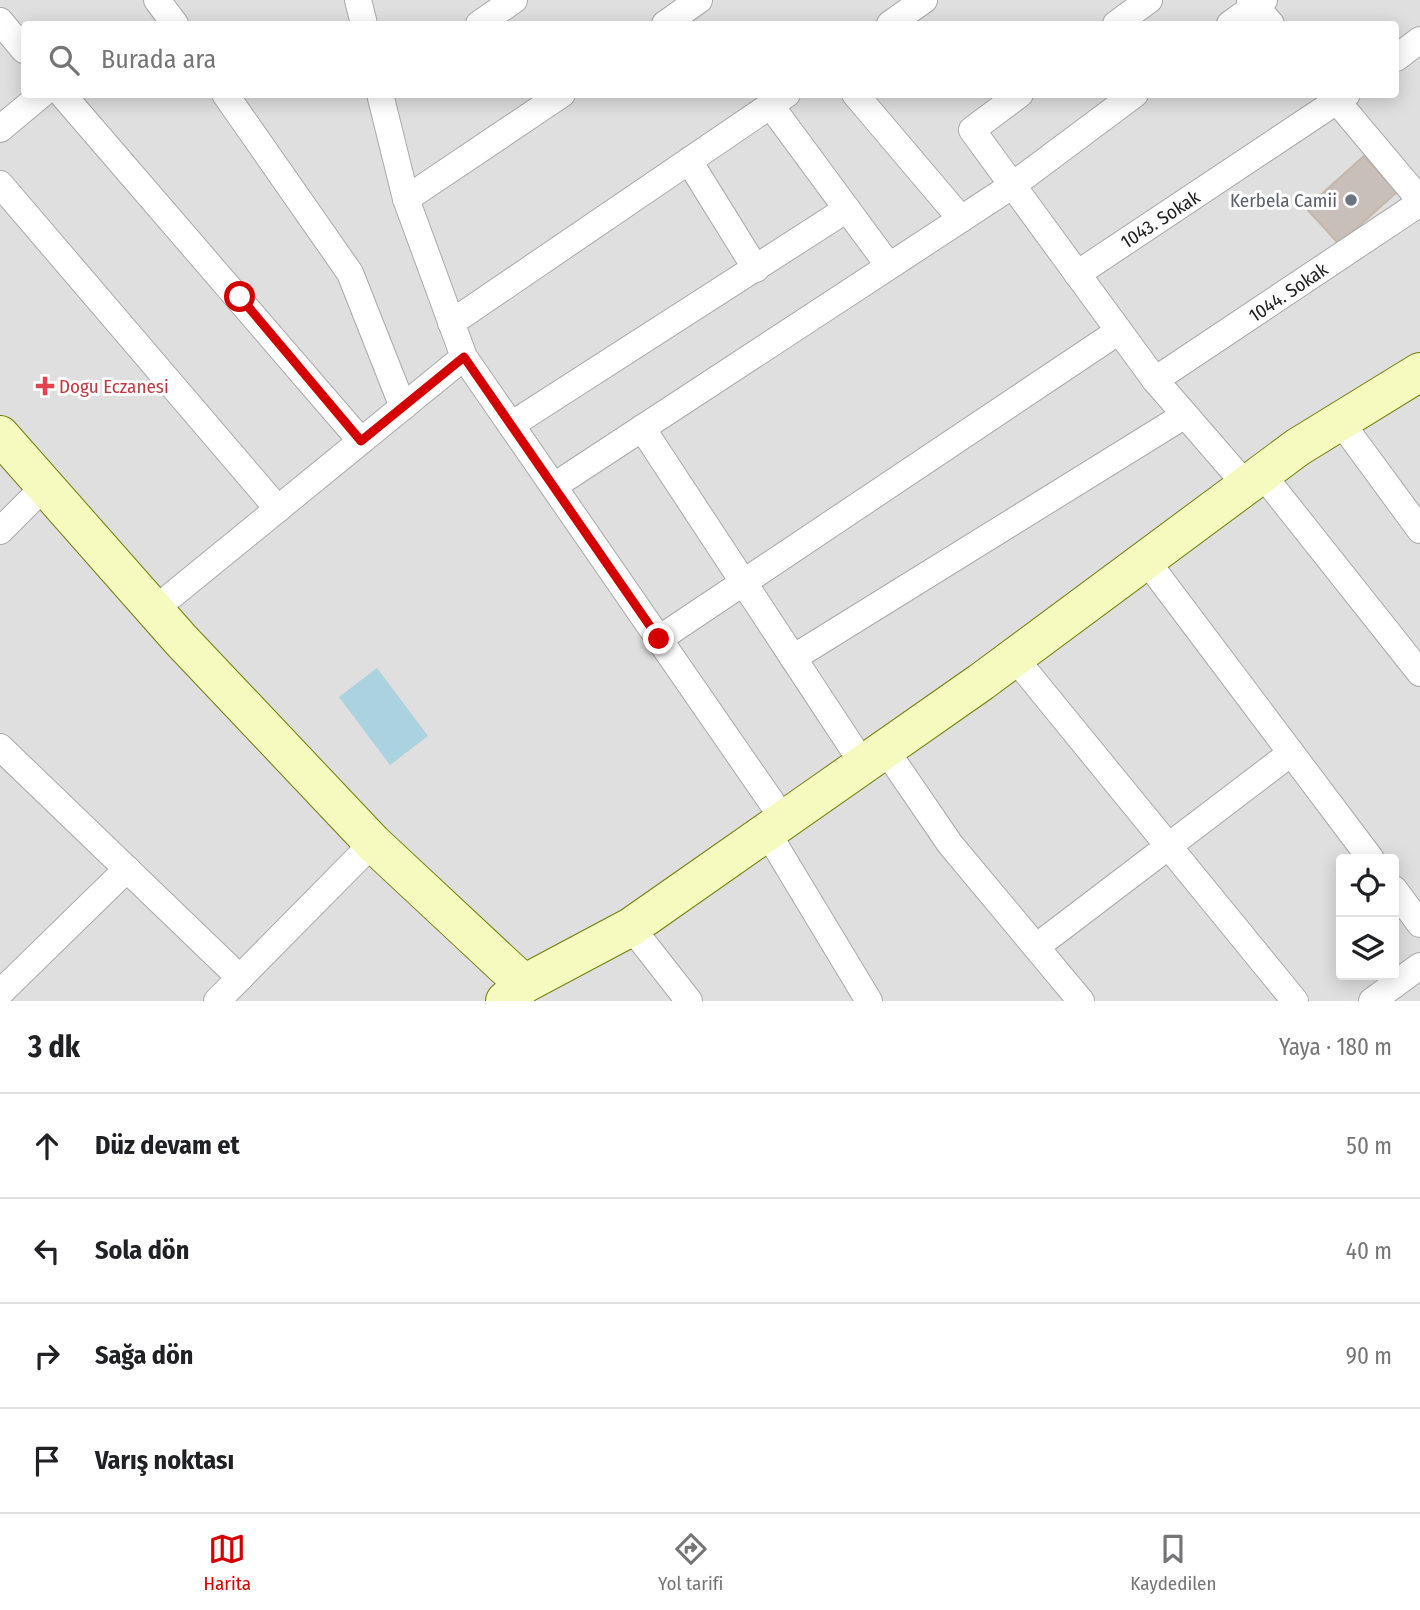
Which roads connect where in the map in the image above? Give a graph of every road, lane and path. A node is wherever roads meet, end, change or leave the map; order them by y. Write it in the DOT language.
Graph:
graph roads {
  1 [pos="157,0"];
  2 [pos="358,0"];
  3 [pos="514,0"];
  4 [pos="699,0"];
  5 [pos="924,0"];
  6 [pos="1149,0"];
  7 [pos="1260,8"];
  8 [pos="0,21"];
  9 [pos="173,21"];
  10 [pos="362,21"];
  11 [pos="483,21"];
  12 [pos="669,21"];
  13 [pos="894,21"];
  14 [pos="1120,21"];
  15 [pos="1236,21"];
  16 [pos="1420,40"];
  17 [pos="21,46"];
  18 [pos="1399,55"];
  19 [pos="37,98"];
  20 [pos="65,98"];
  21 [pos="228,98"];
  22 [pos="381,98"];
  23 [pos="556,98"];
  24 [pos="858,98"];
  25 [pos="1015,98"];
  26 [pos="1130,98"];
  27 [pos="1338,98"];
  28 [pos="1340,98"];
  29 [pos="779,100"];
  30 [pos="0,129"];
  31 [pos="689,161"];
  32 [pos="0,184"];
  33 [pos="1013,186"];
  34 [pos="406,199"];
  35 [pos="1420,202"];
  36 [pos="847,209"];
  37 [pos="961,219"];
  38 [pos="889,266"];
  39 [pos="756,268"];
  40 [pos="1077,274"];
  41 [pos="451,323"];
  42 [pos="1119,331"];
  43 [pos="464,357"];
  44 [pos="1420,372"];
  45 [pos="1155,380"];
  46 [pos="403,407"];
  47 [pos="1185,415"];
  48 [pos="1340,421"];
  49 [pos="510,425"];
  50 [pos="642,428"];
  51 [pos="0,435"];
  52 [pos="361,441"];
  53 [pos="1254,479"];
  54 [pos="45,486"];
  55 [pos="554,486"];
  56 [pos="278,509"];
  57 [pos="1420,530"];
  58 [pos="0,531"];
  59 [pos="1146,560"];
  60 [pos="743,582"];
  61 [pos="154,610"];
  62 [pos="659,639"];
  63 [pos="1014,657"];
  64 [pos="793,658"];
  65 [pos="1420,673"];
  66 [pos="1291,753"];
  67 [pos="874,757"];
  68 [pos="4,759"];
  69 [pos="775,826"];
  70 [pos="373,843"];
  71 [pos="1168,847"];
  72 [pos="1367,854"];
  73 [pos="127,869"];
  74 [pos="1399,896"];
  75 [pos="1420,924"];
  76 [pos="631,927"];
  77 [pos="1036,947"];
  78 [pos="1420,966"];
  79 [pos="240,978"];
  80 [pos="0,993"];
  81 [pos="523,995"];
  82 [pos="217,1001"];
  83 [pos="690,1001"];
  84 [pos="869,1001"];
  85 [pos="1081,1001"];
  86 [pos="1295,1001"];
  87 [pos="1372,1001"];
  1 -- 9 [label="street"];
  2 -- 10 [label="street"];
  3 -- 11 [label="street"];
  4 -- 12 [label="street"];
  5 -- 13 [label="street"];
  6 -- 14 [label="street"];
  7 -- 15 [label="street"];
  8 -- 17 [label="street"];
  16 -- 18 [label="street"];
  19 -- 30 [label="street"];
  20 -- 52 [label="street"];
  21 -- 46 [label="street"];
  22 -- 34 [label="street"];
  23 -- 34 [label="street"];
  24 -- 37 [label="street"];
  25 -- 33 [label="street"];
  26 -- 33 [label="street"];
  27 -- 40 [label="street, 1043. Sokak"];
  28 -- 35 [label="street"];
  29 -- 31 [label="street"];
  29 -- 36 [label="street"];
  31 -- 39 [label="street"];
  31 -- 41 [label="street"];
  32 -- 56 [label="street"];
  33 -- 37 [label="street"];
  33 -- 40 [label="street"];
  34 -- 41 [label="street"];
  35 -- 45 [label="street, 1044. Sokak"];
  36 -- 38 [label="street"];
  36 -- 39 [label="street"];
  37 -- 38 [label="street"];
  38 -- 50 [label="street"];
  39 -- 49 [label="street"];
  40 -- 42 [label="street"];
  41 -- 43 [label="street"];
  42 -- 45 [label="street"];
  42 -- 60 [label="street"];
  43 -- 46 [label="street"];
  43 -- 49 [label="street"];
  44 -- 48 [label="main road"];
  45 -- 47 [label="street"];
  46 -- 52 [label="street"];
  47 -- 53 [label="street"];
  47 -- 64 [label="street"];
  48 -- 53 [label="main road"];
  48 -- 57 [label="street"];
  49 -- 55 [label="street"];
  50 -- 55 [label="street"];
  50 -- 60 [label="street"];
  51 -- 54 [label="main road"];
  52 -- 56 [label="street"];
  53 -- 59 [label="main road"];
  53 -- 65 [label="street"];
  54 -- 58 [label="street"];
  54 -- 61 [label="main road"];
  55 -- 62 [label="street"];
  56 -- 61 [label="street"];
  59 -- 63 [label="main road"];
  59 -- 66 [label="street"];
  60 -- 62 [label="street"];
  60 -- 64 [label="street"];
  61 -- 70 [label="main road"];
  62 -- 69 [label="street"];
  63 -- 67 [label="main road"];
  63 -- 71 [label="street"];
  64 -- 67 [label="street"];
  66 -- 71 [label="street"];
  66 -- 72 [label="street"];
  67 -- 69 [label="main road"];
  67 -- 77 [label="street"];
  68 -- 73 [label="street"];
  69 -- 76 [label="main road"];
  69 -- 84 [label="street"];
  70 -- 79 [label="street"];
  70 -- 81 [label="main road"];
  71 -- 77 [label="street"];
  71 -- 86 [label="street"];
  73 -- 79 [label="street"];
  73 -- 80 [label="street"];
  74 -- 75 [label="street"];
  76 -- 81 [label="main road"];
  76 -- 83 [label="street"];
  77 -- 85 [label="street"];
  78 -- 87 [label="street"];
  79 -- 82 [label="street"];
}
